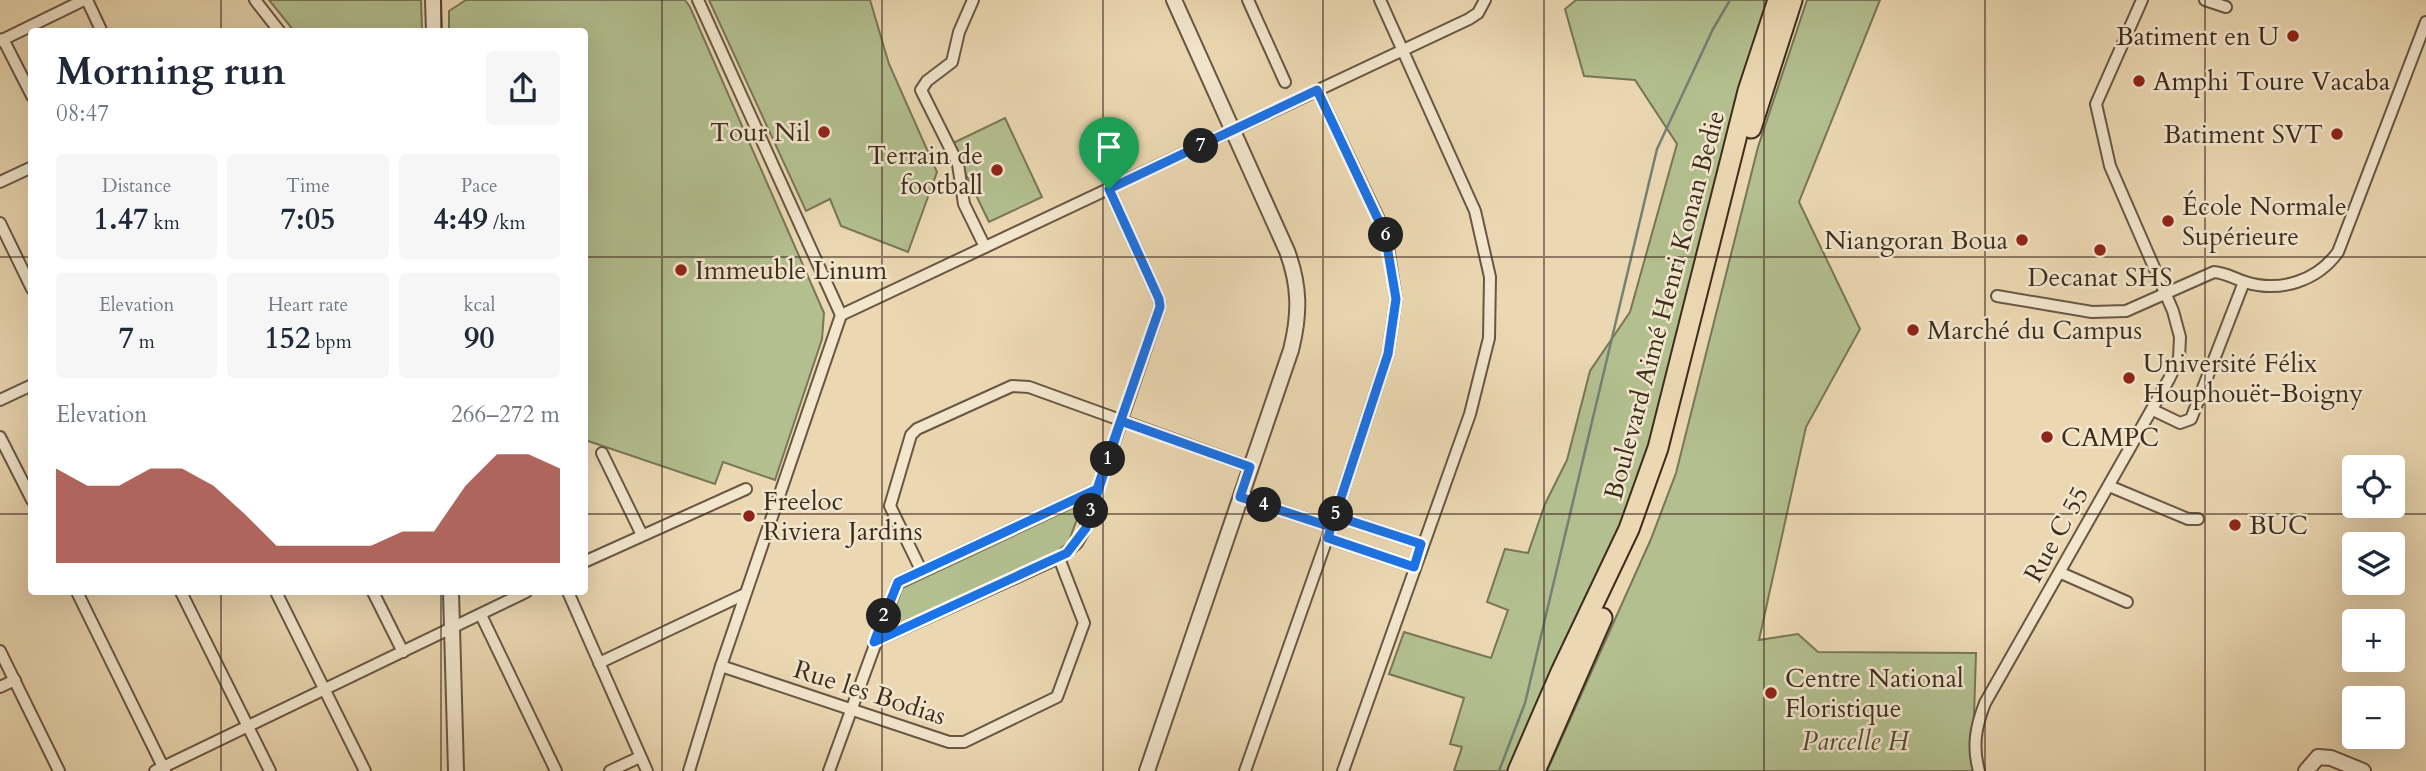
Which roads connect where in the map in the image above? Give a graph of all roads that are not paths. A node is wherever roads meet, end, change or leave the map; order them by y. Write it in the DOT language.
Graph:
graph roads {
  1 [pos="85,0"];
  2 [pos="256,0"];
  3 [pos="433,0"];
  4 [pos="698,0"];
  5 [pos="974,0"];
  6 [pos="1174,0"];
  7 [pos="1248,0"];
  8 [pos="1380,0"];
  9 [pos="1485,0"];
  10 [pos="1763,0"];
  11 [pos="1778,0"];
  12 [pos="1792,0"];
  13 [pos="2142,0"];
  14 [pos="2205,0"];
  15 [pos="2226,7"];
  16 [pos="2426,22"];
  17 [pos="100,28"];
  18 [pos="277,28"];
  19 [pos="434,28"];
  20 [pos="2,40"];
  21 [pos="1403,50"];
  22 [pos="1285,82"];
  23 [pos="28,89"];
  24 [pos="1317,90"];
  25 [pos="1748,91"];
  26 [pos="1232,132"];
  27 [pos="28,169"];
  28 [pos="0,182"];
  29 [pos="1109,189"];
  30 [pos="0,223"];
  31 [pos="985,247"];
  32 [pos="28,281"];
  33 [pos="2244,282"];
  34 [pos="2164,294"];
  35 [pos="1997,296"];
  36 [pos="841,315"];
  37 [pos="28,387"];
  38 [pos="0,400"];
  39 [pos="2153,410"];
  40 [pos="1121,421"];
  41 [pos="0,437"];
  42 [pos="601,453"];
  43 [pos="1250,467"];
  44 [pos="2109,486"];
  45 [pos="746,489"];
  46 [pos="1097,489"];
  47 [pos="28,492"];
  48 [pos="1240,497"];
  49 [pos="1335,516"];
  50 [pos="2198,519"];
  51 [pos="1350,520"];
  52 [pos="1329,533"];
  53 [pos="642,535"];
  54 [pos="1342,543"];
  55 [pos="1421,544"];
  56 [pos="1059,558"];
  57 [pos="588,560"];
  58 [pos="1414,567"];
  59 [pos="921,570"];
  60 [pos="2061,573"];
  61 [pos="745,594"];
  62 [pos="78,595"];
  63 [pos="183,595"];
  64 [pos="278,595"];
  65 [pos="374,595"];
  66 [pos="451,595"];
  67 [pos="520,595"];
  68 [pos="569,595"];
  69 [pos="2127,602"];
  70 [pos="481,615"];
  71 [pos="452,628"];
  72 [pos="874,642"];
  73 [pos="0,651"];
  74 [pos="403,652"];
  75 [pos="599,663"];
  76 [pos="721,666"];
  77 [pos="15,680"];
  78 [pos="0,687"];
  79 [pos="325,690"];
  80 [pos="850,710"];
  81 [pos="249,726"];
  82 [pos="640,757"];
  83 [pos="161,770"];
  84 [pos="60,771"];
  85 [pos="270,771"];
  86 [pos="365,771"];
  87 [pos="456,771"];
  88 [pos="556,771"];
  89 [pos="610,771"];
  90 [pos="648,771"];
  91 [pos="689,771"];
  92 [pos="828,771"];
  93 [pos="1147,771"];
  94 [pos="1245,771"];
  95 [pos="1343,771"];
  96 [pos="1518,771"];
  97 [pos="1535,771"];
  98 [pos="1979,771"];
  99 [pos="2306,771"];
  100 [pos="2362,771"];
  1 -- 17 [label="street"];
  1 -- 20 [label="street"];
  2 -- 18 [label="street"];
  3 -- 19 [label="street"];
  4 -- 36 [label="street"];
  5 -- 31 [label="street"];
  6 -- 26 [label="street"];
  7 -- 22 [label="street"];
  8 -- 21 [label="street"];
  9 -- 21 [label="street"];
  10 -- 25 [label="highway"];
  11 -- 25 [label="highway, Boulevard Aimé Henri Konan Bedie"];
  12 -- 97 [label="highway, Boulevard Aimé Henri Konan Bedie"];
  13 -- 34 [label="street, Rue C 55"];
  14 -- 15 [label="street"];
  16 -- 33 [label="street"];
  20 -- 23 [label="street"];
  21 -- 24 [label="street"];
  21 -- 55 [label="street"];
  24 -- 26 [label="street"];
  24 -- 49 [label="street"];
  25 -- 96 [label="highway, Boulevard Aimé Henri Konan Bedie"];
  26 -- 29 [label="street"];
  26 -- 43 [label="street"];
  27 -- 28 [label="street"];
  29 -- 31 [label="street"];
  29 -- 40 [label="street"];
  30 -- 32 [label="street"];
  31 -- 36 [label="street"];
  33 -- 34 [label="street"];
  33 -- 39 [label="street"];
  34 -- 35 [label="street"];
  34 -- 39 [label="street, Rue C 55"];
  36 -- 61 [label="street"];
  37 -- 38 [label="street"];
  39 -- 44 [label="street, Rue C 55"];
  40 -- 43 [label="street"];
  40 -- 46 [label="street"];
  40 -- 59 [label="street"];
  41 -- 47 [label="street"];
  42 -- 53 [label="street"];
  43 -- 48 [label="street"];
  44 -- 50 [label="street"];
  44 -- 60 [label="street, Rue C 55"];
  45 -- 53 [label="street"];
  46 -- 56 [label="street"];
  46 -- 59 [label="street"];
  48 -- 52 [label="street"];
  48 -- 93 [label="street"];
  49 -- 51 [label="street"];
  49 -- 52 [label="street"];
  51 -- 54 [label="street"];
  51 -- 55 [label="street"];
  52 -- 54 [label="street"];
  52 -- 94 [label="street"];
  53 -- 57 [label="street"];
  54 -- 58 [label="street"];
  55 -- 58 [label="street"];
  56 -- 72 [label="street"];
  56 -- 80 [label="street, Rue les Bodias"];
  58 -- 95 [label="street"];
  59 -- 72 [label="street"];
  60 -- 69 [label="street"];
  60 -- 98 [label="street, Rue C 55"];
  61 -- 75 [label="street"];
  61 -- 76 [label="street"];
  62 -- 83 [label="street"];
  63 -- 81 [label="street"];
  64 -- 79 [label="street"];
  65 -- 74 [label="street"];
  66 -- 71 [label="street"];
  67 -- 70 [label="street"];
  68 -- 75 [label="street"];
  70 -- 71 [label="street"];
  70 -- 88 [label="street"];
  71 -- 74 [label="street"];
  71 -- 87 [label="street"];
  72 -- 80 [label="street"];
  73 -- 77 [label="street"];
  74 -- 79 [label="street"];
  75 -- 82 [label="street"];
  76 -- 80 [label="street, Rue les Bodias"];
  76 -- 91 [label="street"];
  77 -- 78 [label="street"];
  77 -- 84 [label="street"];
  79 -- 81 [label="street"];
  79 -- 86 [label="street"];
  80 -- 92 [label="street"];
  81 -- 83 [label="street"];
  81 -- 85 [label="street"];
  82 -- 89 [label="street"];
  82 -- 90 [label="street"];
  99 -- 100 [label="street"];
}
